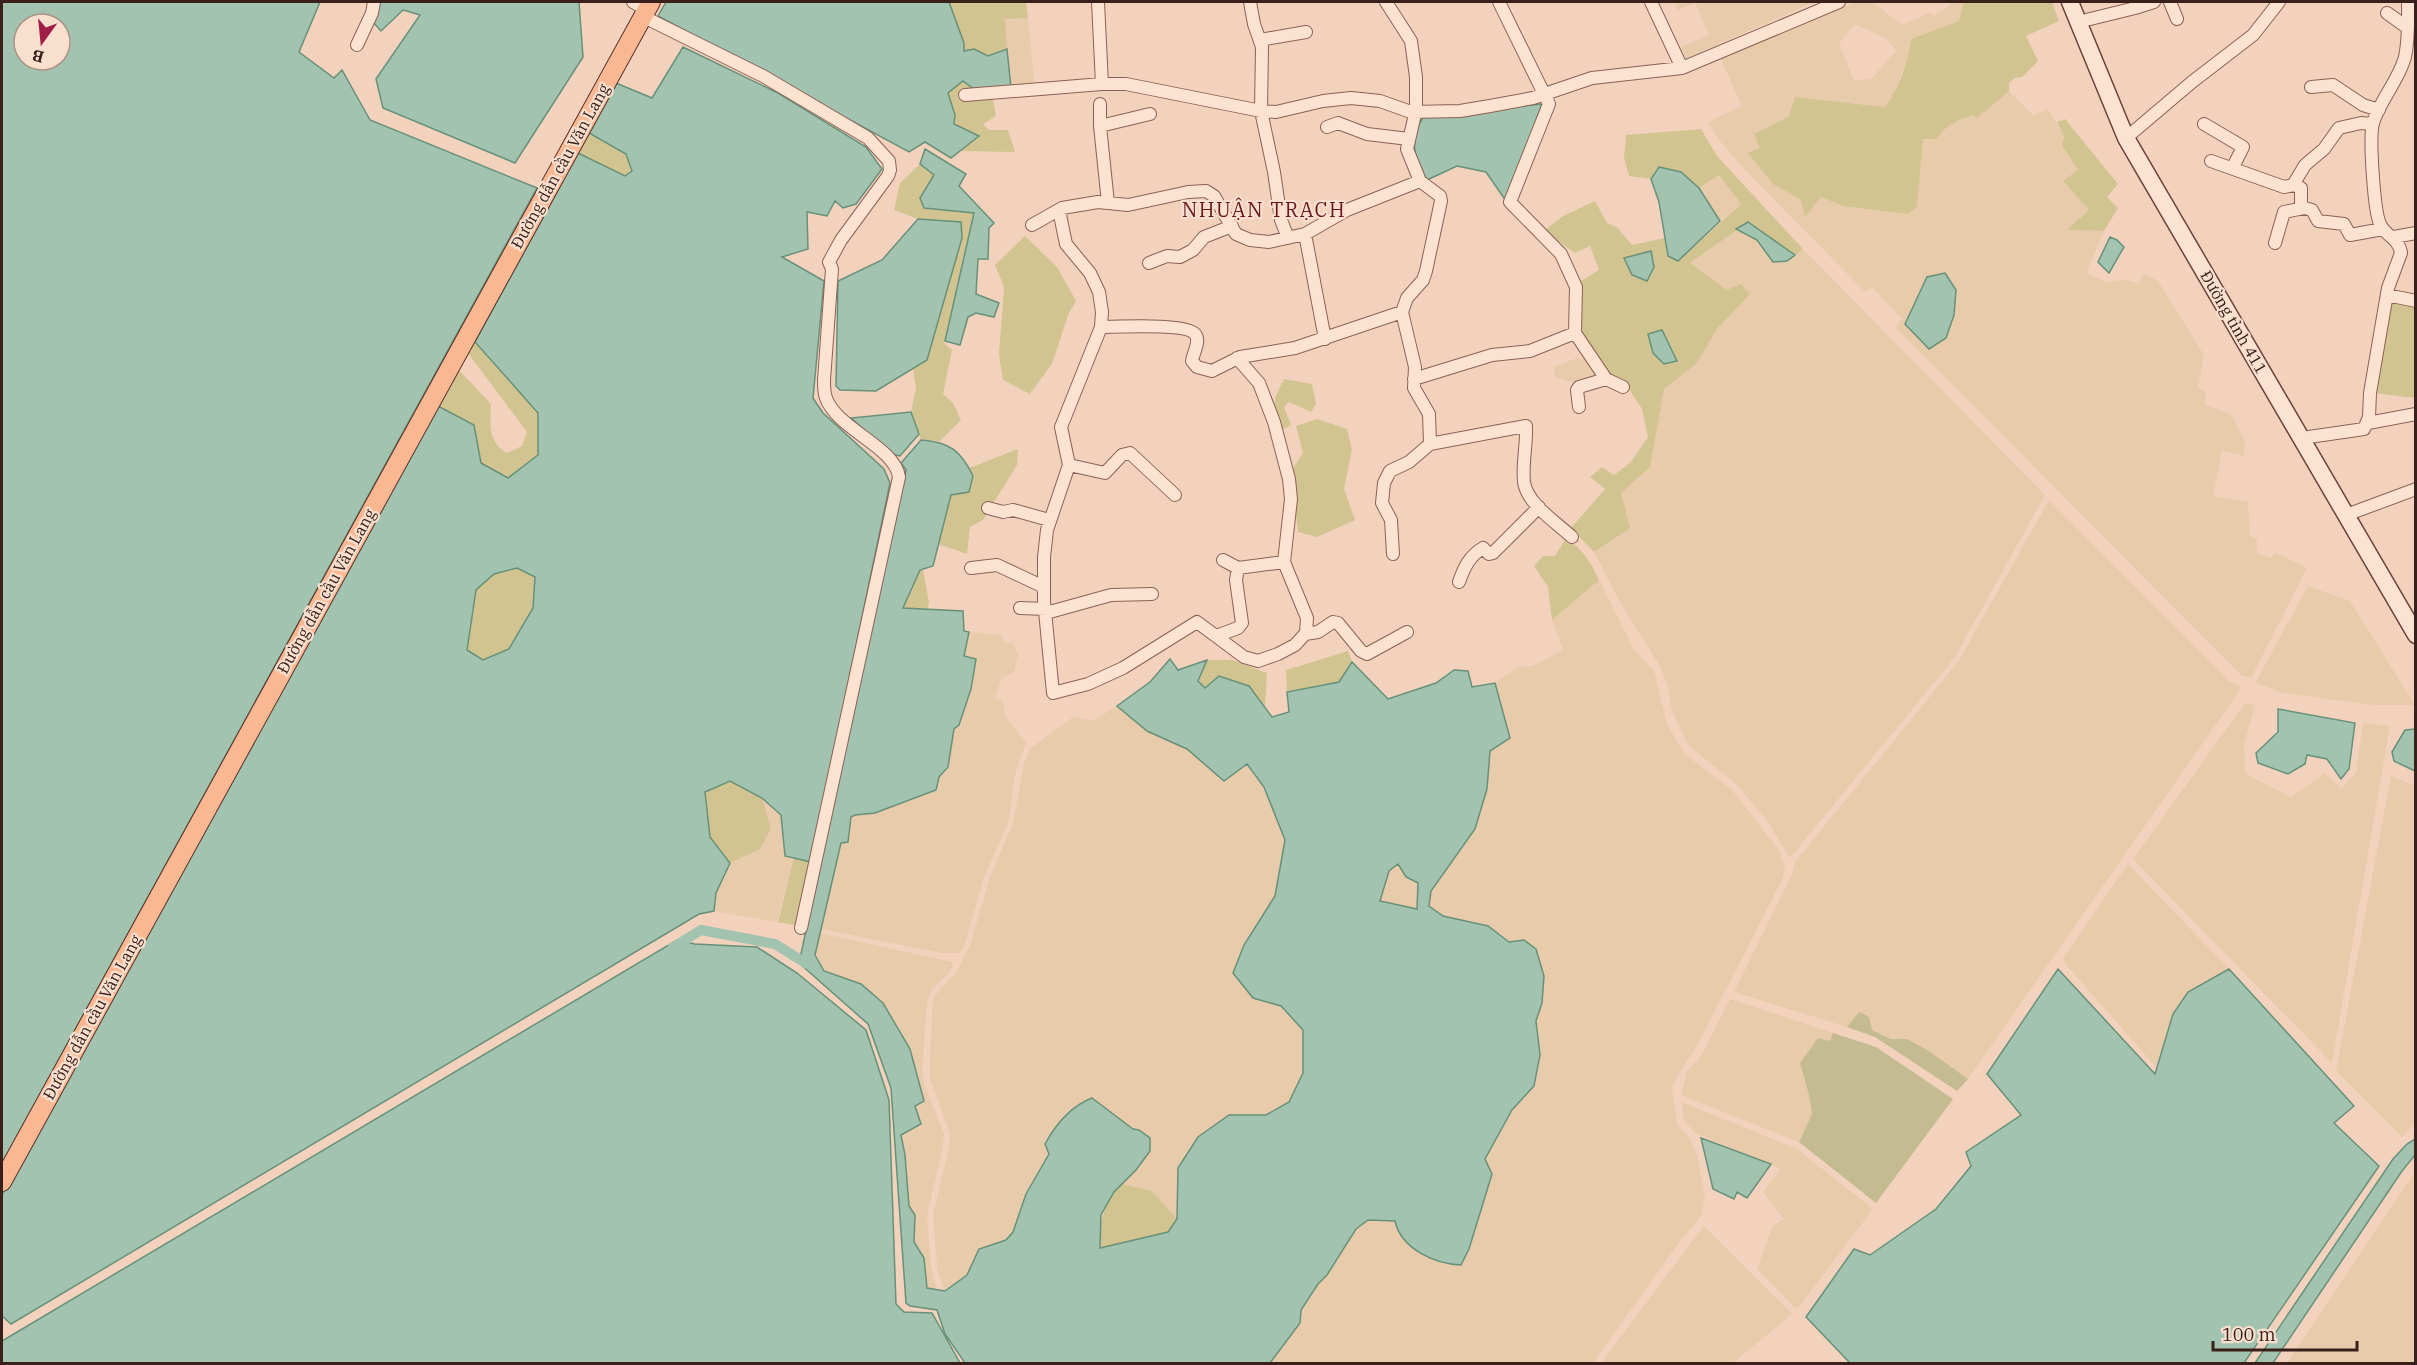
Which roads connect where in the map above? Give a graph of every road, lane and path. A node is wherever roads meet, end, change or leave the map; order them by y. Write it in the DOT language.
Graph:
graph roads {
  1 [pos="374,2"];
  2 [pos="1098,2"];
  3 [pos="1250,2"];
  4 [pos="1386,2"];
  5 [pos="1499,2"];
  6 [pos="1651,2"];
  7 [pos="1839,2"];
  8 [pos="2070,2"];
  9 [pos="2154,2"];
  10 [pos="2170,2"];
  11 [pos="2279,2"];
  12 [pos="2408,2"];
  13 [pos="2134,5"];
  14 [pos="643,7"];
  15 [pos="2387,13"];
  16 [pos="2177,20"];
  17 [pos="2078,22"];
  18 [pos="2408,28"];
  19 [pos="1306,32"];
  20 [pos="1260,40"];
  21 [pos="357,45"];
  22 [pos="1682,68"];
  23 [pos="1102,84"];
  24 [pos="2311,87"];
  25 [pos="1546,94"];
  26 [pos="965,95"];
  27 [pos="1100,104"];
  28 [pos="2379,110"];
  29 [pos="1261,111"];
  30 [pos="1416,112"];
  31 [pos="1150,114"];
  32 [pos="2204,124"];
  33 [pos="2373,124"];
  34 [pos="1100,126"];
  35 [pos="1328,127"];
  36 [pos="2126,138"];
  37 [pos="1409,139"];
  38 [pos="2211,161"];
  39 [pos="2233,167"];
  40 [pos="1420,181"];
  41 [pos="2294,185"];
  42 [pos="1108,203"];
  43 [pos="2304,208"];
  44 [pos="1059,210"];
  45 [pos="1032,225"];
  46 [pos="1232,226"];
  47 [pos="2383,229"];
  48 [pos="2415,233"];
  49 [pos="1305,234"];
  50 [pos="2394,237"];
  51 [pos="1288,238"];
  52 [pos="2275,243"];
  53 [pos="1149,263"];
  54 [pos="2387,295"];
  55 [pos="2415,301"];
  56 [pos="1402,312"];
  57 [pos="1101,327"];
  58 [pos="1575,333"];
  59 [pos="1325,339"];
  60 [pos="1237,358"];
  61 [pos="1606,379"];
  62 [pos="1414,380"];
  63 [pos="1623,387"];
  64 [pos="1579,407"];
  65 [pos="2415,414"];
  66 [pos="2368,423"];
  67 [pos="2302,438"];
  68 [pos="1430,444"];
  69 [pos="1069,465"];
  70 [pos="2415,489"];
  71 [pos="1175,495"];
  72 [pos="1539,507"];
  73 [pos="988,508"];
  74 [pos="2346,515"];
  75 [pos="1049,520"];
  76 [pos="1572,537"];
  77 [pos="1393,554"];
  78 [pos="1223,560"];
  79 [pos="1284,562"];
  80 [pos="971,568"];
  81 [pos="1238,568"];
  82 [pos="1459,582"];
  83 [pos="1044,587"];
  84 [pos="1152,594"];
  85 [pos="1020,608"];
  86 [pos="1046,611"];
  87 [pos="1407,632"];
  88 [pos="1305,634"];
  89 [pos="2415,635"];
  90 [pos="1215,636"];
  91 [pos="801,928"];
  92 [pos="2,1182"];
  1 -- 21 [label="street"];
  2 -- 23 [label="street"];
  3 -- 20 [label="street"];
  4 -- 30 [label="street"];
  5 -- 25 [label="street"];
  6 -- 22 [label="street"];
  7 -- 22 [label="street"];
  8 -- 17 [label="main road, Đường tỉnh 411"];
  9 -- 13 [label="street"];
  10 -- 16 [label="street"];
  11 -- 36 [label="street"];
  12 -- 18 [label="street"];
  13 -- 17 [label="street"];
  14 -- 91 [label="street"];
  14 -- 92 [label="main road, Đường dẫn cầu Văn Lang"];
  15 -- 18 [label="street"];
  17 -- 36 [label="main road, Đường tỉnh 411"];
  18 -- 28 [label="street"];
  19 -- 20 [label="street"];
  20 -- 29 [label="street"];
  22 -- 25 [label="street"];
  23 -- 26 [label="street"];
  23 -- 29 [label="street"];
  24 -- 28 [label="street"];
  25 -- 30 [label="street"];
  25 -- 58 [label="street"];
  27 -- 34 [label="street"];
  28 -- 33 [label="street"];
  29 -- 30 [label="street"];
  29 -- 51 [label="street"];
  30 -- 37 [label="street"];
  31 -- 34 [label="street"];
  32 -- 39 [label="street"];
  33 -- 41 [label="street"];
  33 -- 47 [label="street"];
  34 -- 42 [label="street"];
  35 -- 37 [label="street"];
  36 -- 67 [label="main road, Đường tỉnh 411"];
  37 -- 40 [label="street"];
  38 -- 39 [label="street"];
  39 -- 41 [label="street"];
  40 -- 49 [label="street"];
  40 -- 56 [label="street"];
  41 -- 43 [label="street"];
  42 -- 44 [label="street"];
  42 -- 46 [label="street"];
  43 -- 47 [label="street"];
  43 -- 52 [label="street"];
  44 -- 45 [label="street"];
  44 -- 57 [label="street"];
  46 -- 51 [label="street"];
  46 -- 53 [label="street"];
  47 -- 50 [label="street"];
  48 -- 50 [label="street"];
  49 -- 51 [label="street"];
  49 -- 59 [label="street"];
  50 -- 54 [label="street"];
  54 -- 55 [label="street"];
  54 -- 66 [label="street"];
  56 -- 59 [label="street"];
  56 -- 62 [label="street"];
  57 -- 60 [label="street"];
  57 -- 69 [label="street"];
  58 -- 61 [label="street"];
  58 -- 62 [label="street"];
  59 -- 60 [label="street"];
  60 -- 79 [label="street"];
  61 -- 63 [label="street"];
  61 -- 64 [label="street"];
  62 -- 68 [label="street"];
  65 -- 66 [label="street"];
  66 -- 67 [label="street"];
  67 -- 74 [label="main road, Đường tỉnh 411"];
  68 -- 72 [label="street"];
  68 -- 77 [label="street"];
  69 -- 71 [label="street"];
  69 -- 75 [label="street"];
  70 -- 74 [label="street"];
  72 -- 76 [label="street"];
  72 -- 82 [label="street"];
  73 -- 75 [label="street"];
  74 -- 89 [label="main road, Đường tỉnh 411"];
  75 -- 83 [label="street"];
  78 -- 81 [label="street"];
  79 -- 81 [label="street"];
  79 -- 88 [label="street"];
  80 -- 83 [label="street"];
  81 -- 90 [label="street"];
  83 -- 86 [label="street"];
  84 -- 86 [label="street"];
  85 -- 86 [label="street"];
  86 -- 90 [label="street"];
  87 -- 88 [label="street"];
  88 -- 90 [label="street"];
}
